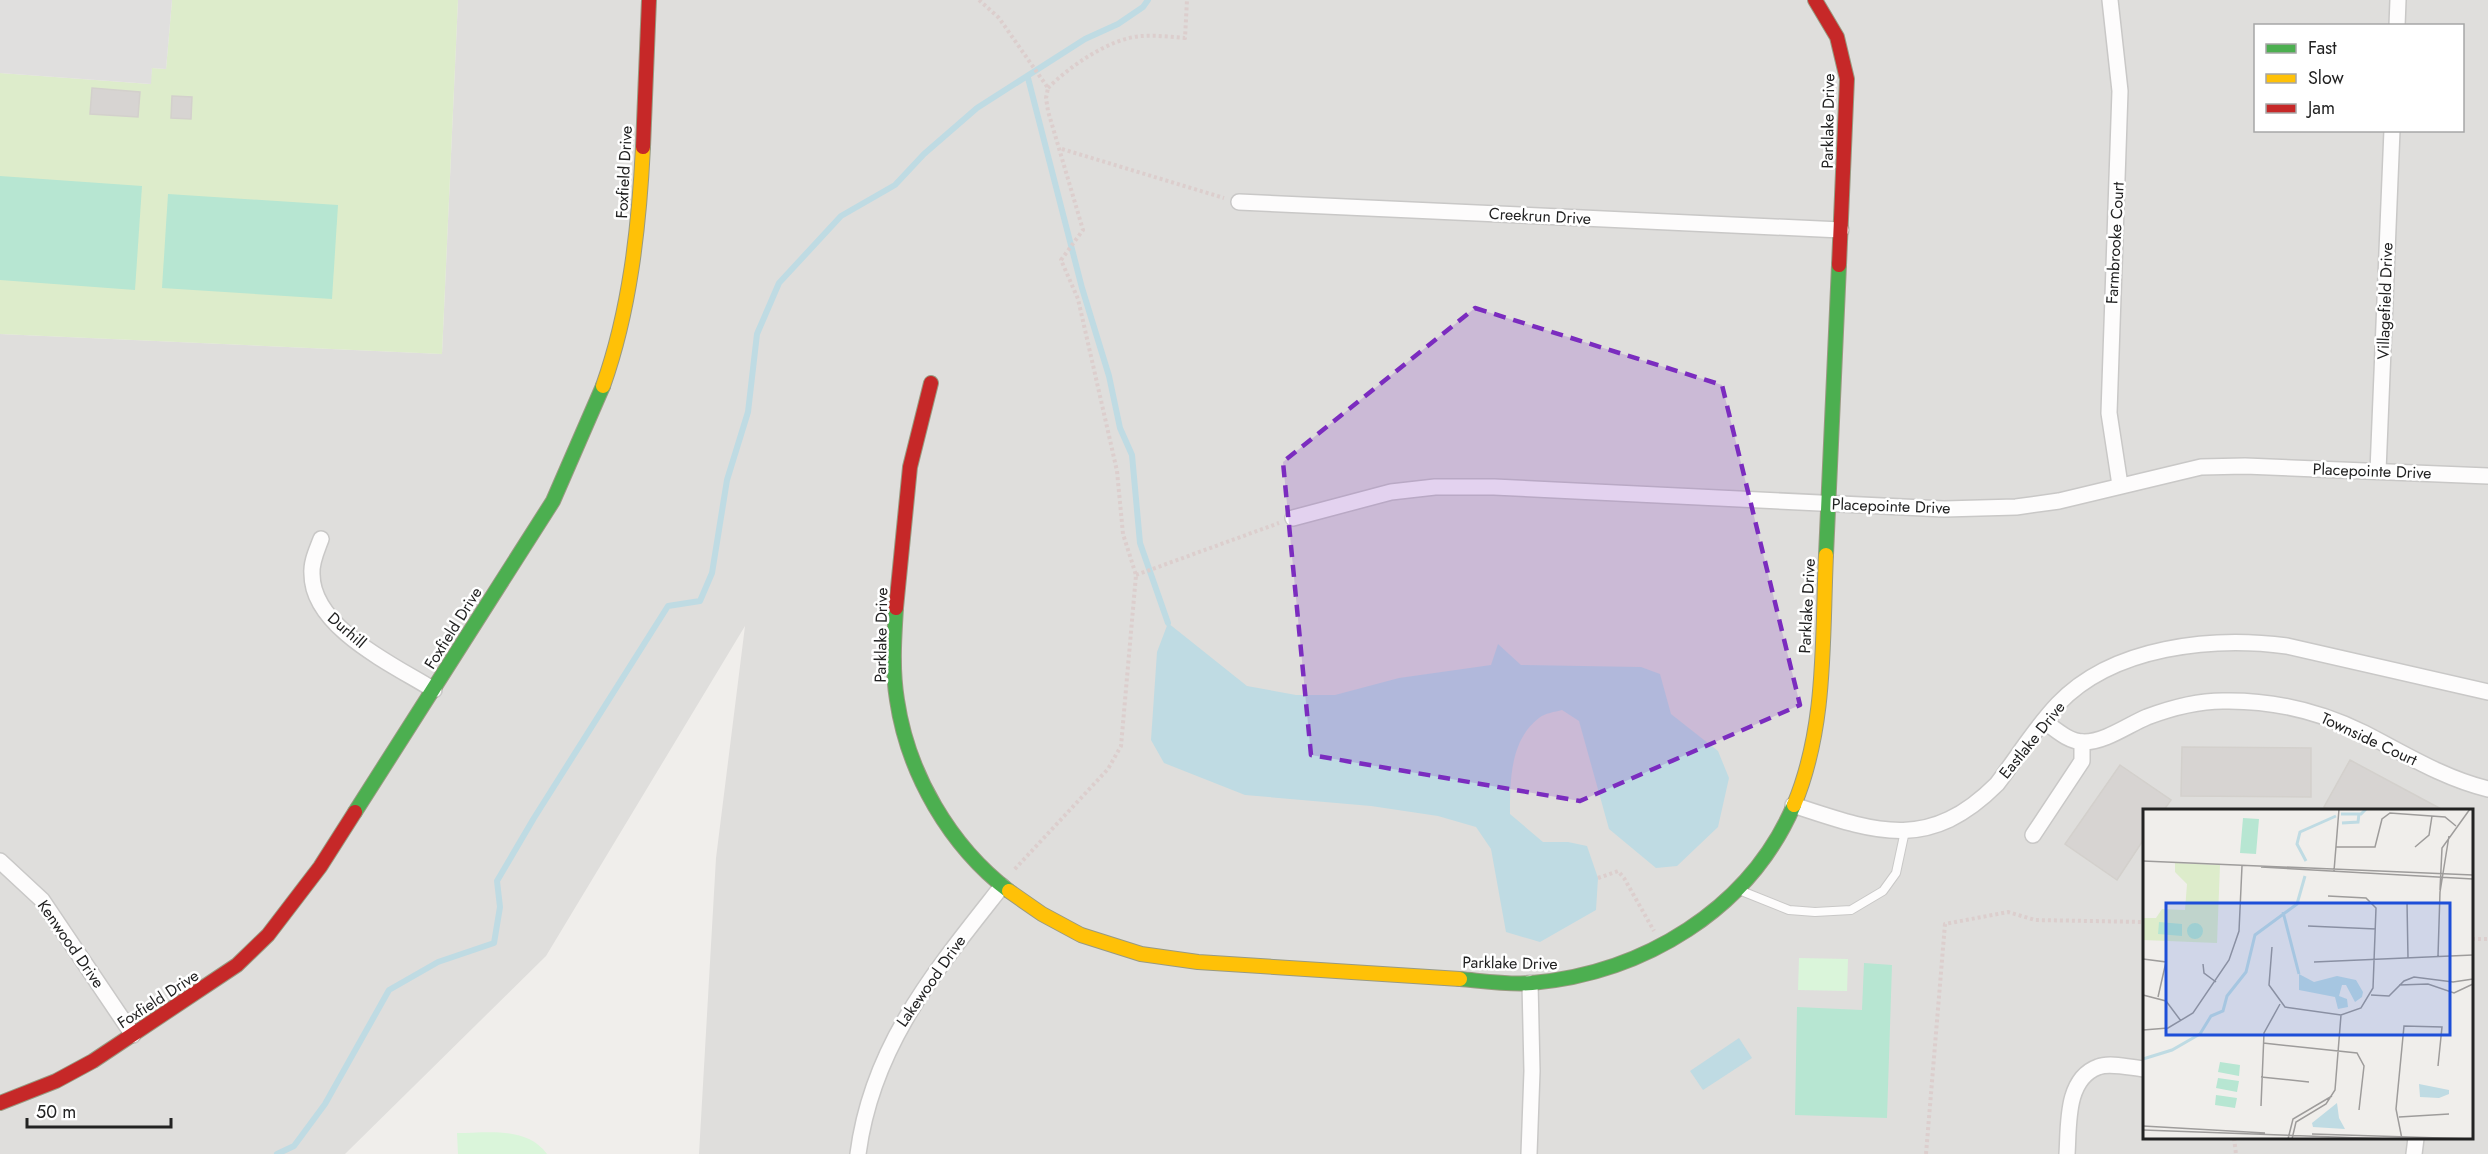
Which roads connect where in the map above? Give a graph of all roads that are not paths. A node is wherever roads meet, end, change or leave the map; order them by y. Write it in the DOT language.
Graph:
graph roads {
  1 [pos="649,0"];
  2 [pos="1815,0"];
  3 [pos="2110,0"];
  4 [pos="2398,0"];
  5 [pos="2397,24"];
  6 [pos="2392,132"];
  7 [pos="1239,202"];
  8 [pos="1841,230"];
  9 [pos="931,383"];
  10 [pos="2378,471"];
  11 [pos="2488,476"];
  12 [pos="2120,485"];
  13 [pos="1828,504"];
  14 [pos="1293,518"];
  15 [pos="321,539"];
  16 [pos="434,690"];
  17 [pos="2488,692"];
  18 [pos="2044,722"];
  19 [pos="2082,742"];
  20 [pos="2488,789"];
  21 [pos="1793,805"];
  22 [pos="1905,831"];
  23 [pos="2033,835"];
  24 [pos="0,861"];
  25 [pos="1002,886"];
  26 [pos="1739,890"];
  27 [pos="1530,984"];
  28 [pos="134,1035"];
  29 [pos="2143,1069"];
  30 [pos="0,1102"];
  31 [pos="2416,1139"];
  32 [pos="858,1154"];
  33 [pos="1529,1154"];
  34 [pos="2067,1154"];
  35 [pos="2415,1154"];
  1 -- 16 [label="street, Foxfield Drive"];
  2 -- 8 [label="street, Parklake Drive"];
  3 -- 12 [label="street, Farmbrooke Court"];
  4 -- 5 [label="street"];
  6 -- 10 [label="street, Villagefield Drive"];
  7 -- 8 [label="street, Creekrun Drive"];
  8 -- 13 [label="street, Parklake Drive"];
  9 -- 25 [label="street, Parklake Drive"];
  10 -- 11 [label="street, Placepointe Drive"];
  10 -- 12 [label="street, Placepointe Drive"];
  12 -- 13 [label="street, Placepointe Drive"];
  13 -- 14 [label="street, Placepointe Drive"];
  13 -- 21 [label="street, Parklake Drive"];
  15 -- 16 [label="street, Durhill"];
  16 -- 28 [label="street, Foxfield Drive"];
  17 -- 18 [label="street, Eastlake Drive"];
  18 -- 19 [label="street"];
  18 -- 22 [label="street, Eastlake Drive"];
  19 -- 20 [label="street, Townside Court"];
  19 -- 23 [label="street"];
  21 -- 22 [label="street, Eastlake Drive"];
  21 -- 26 [label="street, Parklake Drive"];
  22 -- 26 [label="lane"];
  24 -- 28 [label="street, Kenwood Drive"];
  25 -- 27 [label="street, Parklake Drive"];
  25 -- 32 [label="street, Lakewood Drive"];
  26 -- 27 [label="street, Parklake Drive"];
  27 -- 33 [label="street"];
  28 -- 30 [label="street, Foxfield Drive"];
  29 -- 34 [label="street"];
  31 -- 35 [label="street"];
}
